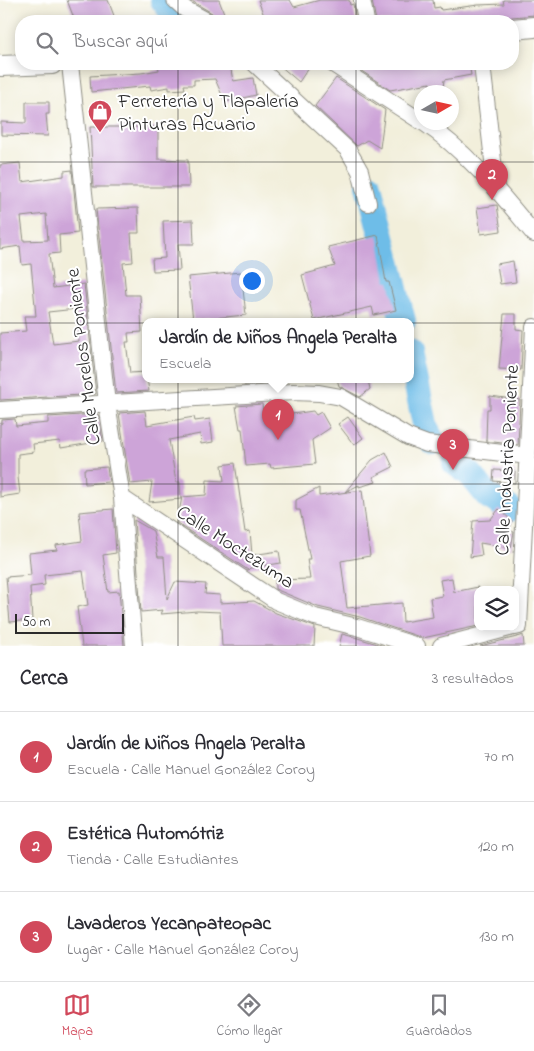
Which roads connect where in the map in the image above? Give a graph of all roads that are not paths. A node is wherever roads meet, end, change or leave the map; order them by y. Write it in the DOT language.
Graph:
graph roads {
  1 [pos="175,0"];
  2 [pos="362,0"];
  3 [pos="195,15"];
  4 [pos="365,15"];
  5 [pos="534,27"];
  6 [pos="519,28"];
  7 [pos="15,65"];
  8 [pos="0,66"];
  9 [pos="71,70"];
  10 [pos="261,70"];
  11 [pos="341,70"];
  12 [pos="483,70"];
  13 [pos="414,117"];
  14 [pos="432,130"];
  15 [pos="496,187"];
  16 [pos="368,203"];
  17 [pos="534,234"];
  18 [pos="534,327"];
  19 [pos="107,404"];
  20 [pos="0,410"];
  21 [pos="528,456"];
  22 [pos="122,498"];
  23 [pos="519,586"];
  24 [pos="497,631"];
  25 [pos="134,646"];
  26 [pos="417,646"];
  27 [pos="441,646"];
  1 -- 3 [label="street"];
  2 -- 4 [label="street"];
  5 -- 6 [label="main road"];
  7 -- 8 [label="main road"];
  9 -- 19 [label="street, Calle Morelos Poniente"];
  10 -- 16 [label="street"];
  11 -- 13 [label="street"];
  12 -- 15 [label="street"];
  14 -- 15 [label="street"];
  15 -- 17 [label="street"];
  18 -- 21 [label="street, Calle Industria Poniente"];
  19 -- 20 [label="street"];
  19 -- 21 [label="street"];
  19 -- 22 [label="street, Calle Morelos Poniente"];
  21 -- 23 [label="street, Calle Industria Poniente"];
  22 -- 25 [label="street, Calle Morelos Poniente"];
  22 -- 26 [label="street, Calle Moctezuma"];
  24 -- 27 [label="street"];
}
